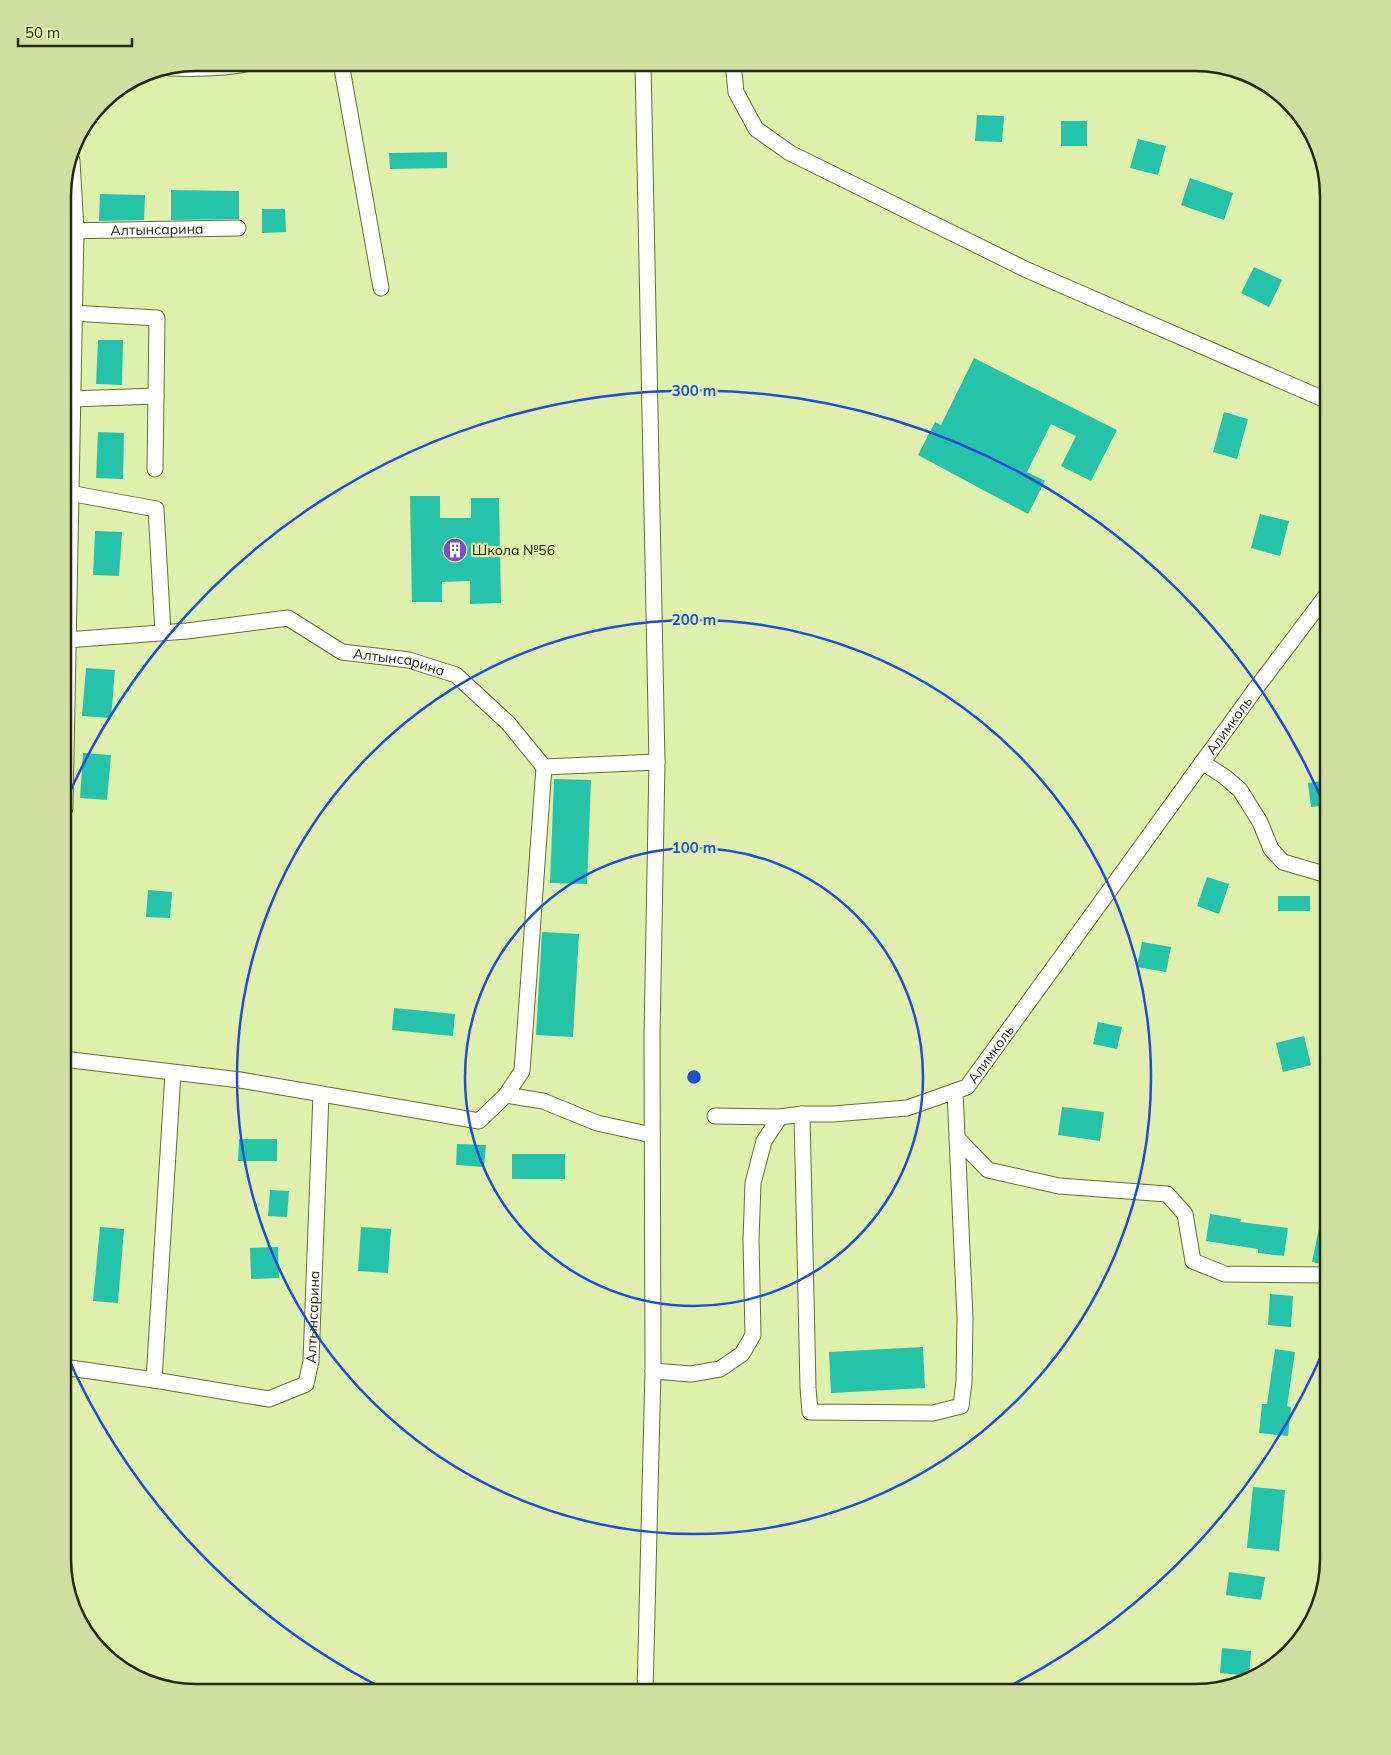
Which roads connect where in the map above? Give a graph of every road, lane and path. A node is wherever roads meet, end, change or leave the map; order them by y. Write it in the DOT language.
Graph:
graph roads {
  1 [pos="342,71"];
  2 [pos="643,71"];
  3 [pos="734,72"];
  4 [pos="238,228"];
  5 [pos="72,231"];
  6 [pos="381,288"];
  7 [pos="72,313"];
  8 [pos="72,321"];
  9 [pos="156,396"];
  10 [pos="1320,397"];
  11 [pos="71,398"];
  12 [pos="155,469"];
  13 [pos="72,494"];
  14 [pos="1320,604"];
  15 [pos="163,632"];
  16 [pos="72,640"];
  17 [pos="657,762"];
  18 [pos="1202,762"];
  19 [pos="544,767"];
  20 [pos="1320,873"];
  21 [pos="71,1060"];
  22 [pos="172,1073"];
  23 [pos="955,1091"];
  24 [pos="320,1094"];
  25 [pos="506,1096"];
  26 [pos="802,1114"];
  27 [pos="715,1116"];
  28 [pos="780,1117"];
  29 [pos="652,1135"];
  30 [pos="957,1138"];
  31 [pos="1320,1275"];
  32 [pos="71,1368"];
  33 [pos="654,1371"];
  34 [pos="154,1380"];
  35 [pos="645,1684"];
  1 -- 6 [label="street"];
  2 -- 17 [label="street"];
  3 -- 10 [label="street"];
  4 -- 5 [label="street, Алтынсарина"];
  7 -- 8 [label="main road"];
  7 -- 9 [label="street"];
  9 -- 11 [label="street"];
  9 -- 12 [label="street"];
  13 -- 15 [label="street"];
  14 -- 18 [label="street, Алимколь"];
  15 -- 16 [label="street, Алтынсарина"];
  15 -- 19 [label="street, Алтынсарина"];
  17 -- 19 [label="street"];
  17 -- 29 [label="street"];
  18 -- 20 [label="street"];
  18 -- 23 [label="street, Алимколь"];
  19 -- 25 [label="street"];
  21 -- 22 [label="street"];
  22 -- 24 [label="street"];
  22 -- 34 [label="street"];
  23 -- 26 [label="street, Алимколь"];
  23 -- 30 [label="street"];
  24 -- 25 [label="street"];
  24 -- 34 [label="street, Алтынсарина"];
  25 -- 29 [label="street"];
  26 -- 28 [label="street, Алимколь"];
  26 -- 30 [label="street"];
  27 -- 28 [label="street, Алимколь"];
  28 -- 33 [label="street"];
  29 -- 33 [label="street"];
  30 -- 31 [label="street"];
  32 -- 34 [label="street, Алтынсарина"];
  33 -- 35 [label="street"];
}
